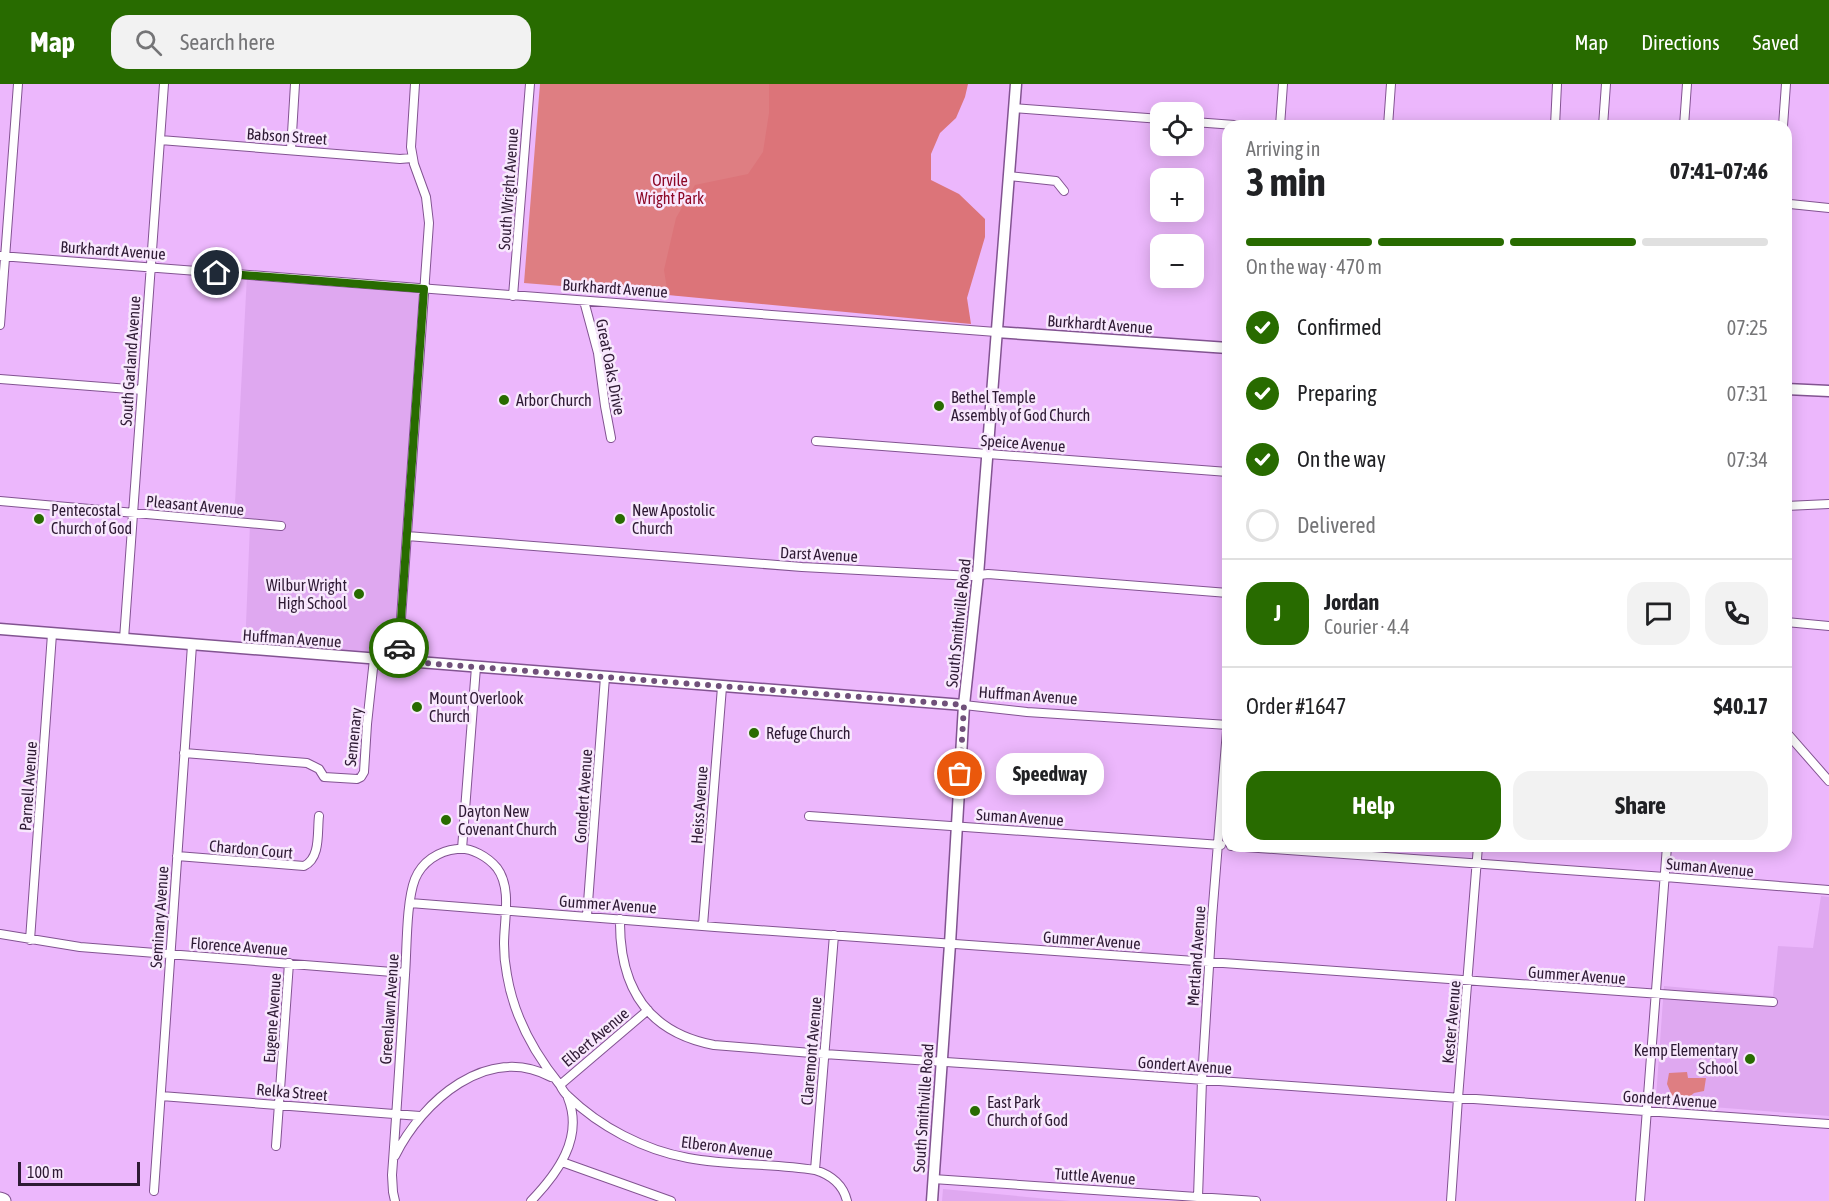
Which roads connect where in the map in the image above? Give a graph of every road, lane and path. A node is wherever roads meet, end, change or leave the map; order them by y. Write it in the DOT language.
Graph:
graph roads {
  1 [pos="18,84"];
  2 [pos="164,84"];
  3 [pos="295,84"];
  4 [pos="415,84"];
  5 [pos="530,84"];
  6 [pos="1016,84"];
  7 [pos="1283,84"];
  8 [pos="1391,84"];
  9 [pos="1557,84"];
  10 [pos="1606,84"];
  11 [pos="1687,84"];
  12 [pos="1786,84"];
  13 [pos="1014,108"];
  14 [pos="1150,118"];
  15 [pos="1280,120"];
  16 [pos="1388,120"];
  17 [pos="1554,120"];
  18 [pos="1603,120"];
  19 [pos="1684,120"];
  20 [pos="1783,120"];
  21 [pos="1204,123"];
  22 [pos="1222,124"];
  23 [pos="160,140"];
  24 [pos="291,150"];
  25 [pos="412,158"];
  26 [pos="1009,176"];
  27 [pos="1064,191"];
  28 [pos="1792,203"];
  29 [pos="1829,208"];
  30 [pos="3,256"];
  31 [pos="150,268"];
  32 [pos="424,289"];
  33 [pos="513,296"];
  34 [pos="584,301"];
  35 [pos="0,325"];
  36 [pos="996,332"];
  37 [pos="1222,348"];
  38 [pos="0,378"];
  39 [pos="1792,389"];
  40 [pos="142,390"];
  41 [pos="1829,391"];
  42 [pos="611,438"];
  43 [pos="816,441"];
  44 [pos="987,454"];
  45 [pos="1222,472"];
  46 [pos="0,501"];
  47 [pos="1829,504"];
  48 [pos="1792,506"];
  49 [pos="134,512"];
  50 [pos="281,526"];
  51 [pos="407,536"];
  52 [pos="978,575"];
  53 [pos="1222,593"];
  54 [pos="1792,623"];
  55 [pos="1829,626"];
  56 [pos="0,629"];
  57 [pos="52,634"];
  58 [pos="124,639"];
  59 [pos="192,645"];
  60 [pos="374,659"];
  61 [pos="398,661"];
  62 [pos="476,667"];
  63 [pos="605,677"];
  64 [pos="722,687"];
  65 [pos="964,705"];
  66 [pos="1222,725"];
  67 [pos="1792,739"];
  68 [pos="183,753"];
  69 [pos="1829,781"];
  70 [pos="1222,805"];
  71 [pos="319,816"];
  72 [pos="809,816"];
  73 [pos="957,826"];
  74 [pos="1219,845"];
  75 [pos="1222,845"];
  76 [pos="462,849"];
  77 [pos="1312,852"];
  78 [pos="1478,852"];
  79 [pos="1667,852"];
  80 [pos="177,856"];
  81 [pos="1477,864"];
  82 [pos="1665,877"];
  83 [pos="1829,890"];
  84 [pos="410,903"];
  85 [pos="505,910"];
  86 [pos="587,916"];
  87 [pos="620,919"];
  88 [pos="703,926"];
  89 [pos="0,934"];
  90 [pos="834,935"];
  91 [pos="30,940"];
  92 [pos="950,944"];
  93 [pos="169,954"];
  94 [pos="1210,962"];
  95 [pos="289,963"];
  96 [pos="405,973"];
  97 [pos="1467,981"];
  98 [pos="1656,994"];
  99 [pos="1773,1002"];
  100 [pos="648,1010"];
  101 [pos="824,1054"];
  102 [pos="941,1062"];
  103 [pos="552,1078"];
  104 [pos="1202,1080"];
  105 [pos="560,1085"];
  106 [pos="566,1094"];
  107 [pos="160,1096"];
  108 [pos="1458,1098"];
  109 [pos="279,1104"];
  110 [pos="1647,1111"];
  111 [pos="395,1114"];
  112 [pos="420,1116"];
  113 [pos="1829,1124"];
  114 [pos="276,1146"];
  115 [pos="393,1161"];
  116 [pos="562,1162"];
  117 [pos="815,1170"];
  118 [pos="933,1179"];
  119 [pos="154,1191"];
  120 [pos="1198,1197"];
  121 [pos="395,1201"];
  122 [pos="531,1201"];
  123 [pos="671,1201"];
  124 [pos="847,1201"];
  125 [pos="932,1201"];
  126 [pos="1256,1201"];
  127 [pos="1451,1201"];
  128 [pos="1640,1201"];
  1 -- 30 [label="street"];
  2 -- 23 [label="street, South Garland Avenue"];
  3 -- 24 [label="street"];
  4 -- 25 [label="street"];
  5 -- 33 [label="street, South Wright Avenue"];
  6 -- 13 [label="street, South Smithville Road"];
  7 -- 15 [label="street"];
  8 -- 16 [label="street"];
  9 -- 17 [label="street"];
  10 -- 18 [label="street"];
  11 -- 19 [label="street"];
  12 -- 20 [label="street"];
  13 -- 14 [label="street"];
  13 -- 26 [label="street, South Smithville Road"];
  21 -- 22 [label="street"];
  23 -- 24 [label="street, Babson Street"];
  23 -- 31 [label="street, South Garland Avenue"];
  24 -- 25 [label="street, Babson Street"];
  25 -- 32 [label="street"];
  26 -- 27 [label="street"];
  26 -- 36 [label="street, South Smithville Road"];
  28 -- 29 [label="street"];
  30 -- 31 [label="street, Burkhardt Avenue"];
  30 -- 35 [label="street"];
  31 -- 32 [label="street, Burkhardt Avenue"];
  31 -- 40 [label="street, South Garland Avenue"];
  32 -- 33 [label="street, Burkhardt Avenue"];
  32 -- 51 [label="street"];
  33 -- 34 [label="street, Burkhardt Avenue"];
  34 -- 36 [label="street, Burkhardt Avenue"];
  34 -- 42 [label="street, Great Oaks Drive"];
  36 -- 37 [label="street, Burkhardt Avenue"];
  36 -- 44 [label="street, South Smithville Road"];
  38 -- 40 [label="street"];
  39 -- 41 [label="street"];
  40 -- 49 [label="street, South Garland Avenue"];
  43 -- 44 [label="street, Speice Avenue"];
  44 -- 45 [label="street, Speice Avenue"];
  44 -- 52 [label="street, South Smithville Road"];
  46 -- 49 [label="street, Pleasant Avenue"];
  47 -- 48 [label="street"];
  49 -- 50 [label="street, Pleasant Avenue"];
  49 -- 58 [label="street, South Garland Avenue"];
  51 -- 52 [label="street, Darst Avenue"];
  51 -- 61 [label="street"];
  52 -- 53 [label="street, Darst Avenue"];
  52 -- 65 [label="street, South Smithville Road"];
  54 -- 55 [label="street"];
  56 -- 57 [label="street, Huffman Avenue"];
  57 -- 58 [label="street, Huffman Avenue"];
  57 -- 91 [label="street, Parnell Avenue"];
  58 -- 59 [label="street, Huffman Avenue"];
  59 -- 60 [label="street, Huffman Avenue"];
  59 -- 68 [label="street, Seminary Avenue"];
  60 -- 61 [label="street, Huffman Avenue"];
  60 -- 68 [label="street, Semenary"];
  61 -- 62 [label="street, Huffman Avenue"];
  62 -- 63 [label="street, Huffman Avenue"];
  62 -- 76 [label="street"];
  63 -- 64 [label="street, Huffman Avenue"];
  63 -- 86 [label="street, Gondert Avenue"];
  64 -- 65 [label="street, Huffman Avenue"];
  64 -- 88 [label="street, Heiss Avenue"];
  65 -- 66 [label="street, Huffman Avenue"];
  65 -- 73 [label="street, South Smithville Road"];
  67 -- 69 [label="street"];
  68 -- 80 [label="street, Seminary Avenue"];
  70 -- 74 [label="street, Mertland Avenue"];
  71 -- 80 [label="street, Chardon Court"];
  72 -- 73 [label="street, Suman Avenue"];
  73 -- 74 [label="street, Suman Avenue"];
  73 -- 92 [label="street, South Smithville Road"];
  74 -- 75 [label="street, Suman Avenue"];
  74 -- 94 [label="street, Mertland Avenue"];
  76 -- 84 [label="street, Greenlawn Avenue"];
  76 -- 85 [label="street, Elberon Avenue"];
  77 -- 81 [label="street, Suman Avenue"];
  78 -- 81 [label="street, Kester Avenue"];
  79 -- 82 [label="street"];
  80 -- 93 [label="street, Seminary Avenue"];
  81 -- 82 [label="street, Suman Avenue"];
  81 -- 97 [label="street, Kester Avenue"];
  82 -- 83 [label="street, Suman Avenue"];
  82 -- 98 [label="street"];
  84 -- 85 [label="street, Gummer Avenue"];
  84 -- 96 [label="street, Greenlawn Avenue"];
  85 -- 86 [label="street, Gummer Avenue"];
  85 -- 103 [label="street, Elberon Avenue"];
  86 -- 87 [label="street, Gummer Avenue"];
  87 -- 88 [label="street, Gummer Avenue"];
  87 -- 100 [label="street, Gondert Avenue"];
  88 -- 90 [label="street, Gummer Avenue"];
  89 -- 91 [label="street, Florence Avenue"];
  90 -- 92 [label="street, Gummer Avenue"];
  90 -- 101 [label="street, Claremont Avenue"];
  91 -- 93 [label="street, Florence Avenue"];
  92 -- 94 [label="street, Gummer Avenue"];
  92 -- 102 [label="street, South Smithville Road"];
  93 -- 95 [label="street, Florence Avenue"];
  93 -- 107 [label="street, Seminary Avenue"];
  94 -- 97 [label="street, Gummer Avenue"];
  94 -- 104 [label="street, Mertland Avenue"];
  95 -- 96 [label="street, Florence Avenue"];
  95 -- 109 [label="street, Eugene Avenue"];
  96 -- 111 [label="street, Greenlawn Avenue"];
  97 -- 98 [label="street, Gummer Avenue"];
  97 -- 108 [label="street, Kester Avenue"];
  98 -- 99 [label="street, Gummer Avenue"];
  98 -- 110 [label="street"];
  100 -- 101 [label="street, Gondert Avenue"];
  100 -- 105 [label="street, Elbert Avenue"];
  101 -- 102 [label="street, Gondert Avenue"];
  101 -- 117 [label="street, Claremont Avenue"];
  102 -- 104 [label="street, Gondert Avenue"];
  102 -- 118 [label="street, South Smithville Road"];
  103 -- 105 [label="street, Elberon Avenue"];
  103 -- 112 [label="street"];
  104 -- 108 [label="street, Gondert Avenue"];
  104 -- 120 [label="street, Mertland Avenue"];
  105 -- 106 [label="street, Elberon Avenue"];
  106 -- 116 [label="street"];
  106 -- 117 [label="street, Elberon Avenue"];
  107 -- 109 [label="street, Relka Street"];
  107 -- 119 [label="street, Seminary Avenue"];
  108 -- 110 [label="street, Gondert Avenue"];
  108 -- 127 [label="street, Kester Avenue"];
  109 -- 111 [label="street, Relka Street"];
  109 -- 114 [label="street, Eugene Avenue"];
  110 -- 113 [label="street, Gondert Avenue"];
  110 -- 128 [label="street"];
  111 -- 112 [label="street, Relka Street"];
  111 -- 115 [label="street, Greenlawn Avenue"];
  112 -- 115 [label="street"];
  115 -- 121 [label="street, Greenlawn Avenue"];
  116 -- 122 [label="street"];
  116 -- 123 [label="street"];
  117 -- 124 [label="street, Elberon Avenue"];
  118 -- 120 [label="street, Tuttle Avenue"];
  118 -- 125 [label="street, South Smithville Road"];
  120 -- 126 [label="street, Tuttle Avenue"];
}
